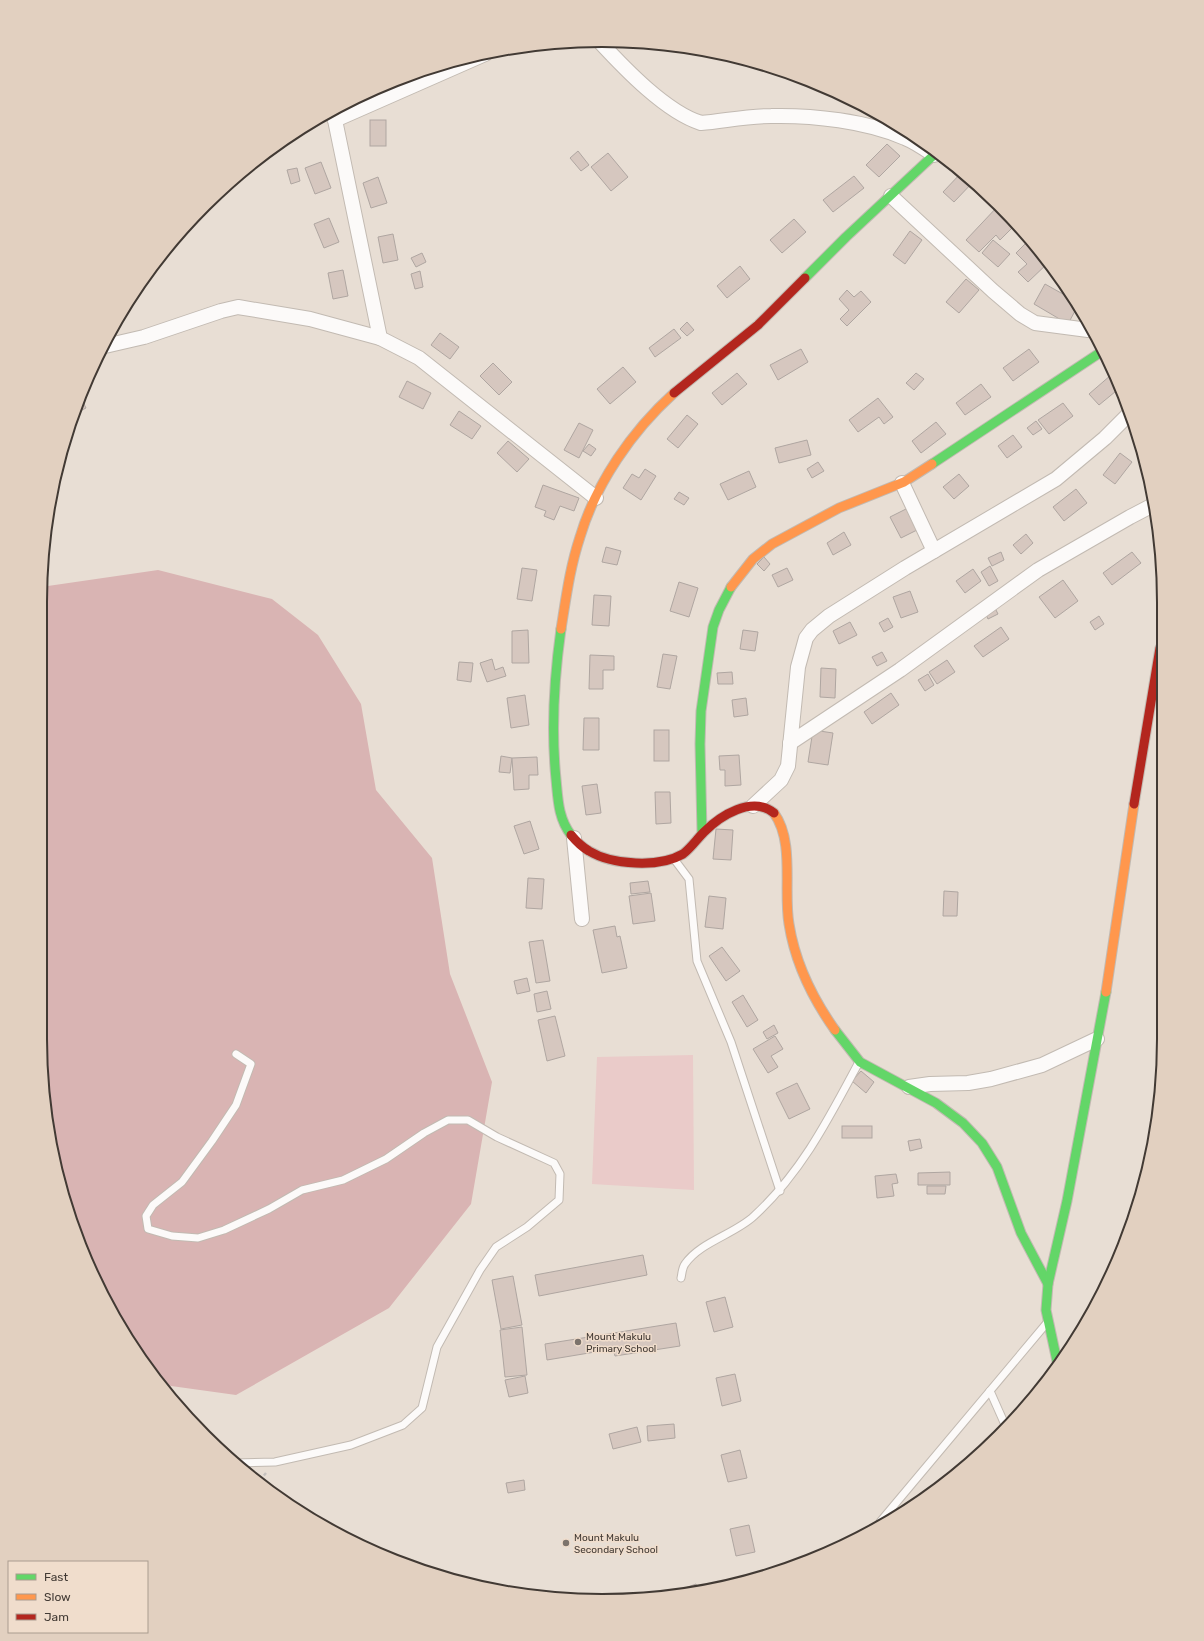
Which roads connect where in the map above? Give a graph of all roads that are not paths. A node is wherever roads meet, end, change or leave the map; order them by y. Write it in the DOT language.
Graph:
graph roads {
  1 [pos="605,47"];
  2 [pos="449,69"];
  3 [pos="339,114"];
  4 [pos="333,116"];
  5 [pos="903,136"];
  6 [pos="932,157"];
  7 [pos="891,196"];
  8 [pos="1085,330"];
  9 [pos="380,338"];
  10 [pos="110,345"];
  11 [pos="1098,354"];
  12 [pos="1125,417"];
  13 [pos="902,483"];
  14 [pos="596,498"];
  15 [pos="1148,507"];
  16 [pos="934,550"];
  17 [pos="1157,665"];
  18 [pos="790,743"];
  19 [pos="773,788"];
  20 [pos="753,806"];
  21 [pos="774,813"];
  22 [pos="708,820"];
  23 [pos="574,838"];
  24 [pos="674,858"];
  25 [pos="582,919"];
  26 [pos="1097,1039"];
  27 [pos="236,1054"];
  28 [pos="859,1062"];
  29 [pos="909,1088"];
  30 [pos="780,1191"];
  31 [pos="681,1278"];
  32 [pos="1048,1284"];
  33 [pos="1048,1321"];
  34 [pos="1056,1357"];
  35 [pos="990,1391"];
  36 [pos="1003,1421"];
  37 [pos="244,1463"];
  38 [pos="884,1517"];
  1 -- 5 [label="street"];
  2 -- 3 [label="street"];
  4 -- 9 [label="street"];
  6 -- 7 [label="street"];
  7 -- 8 [label="street"];
  7 -- 14 [label="street"];
  9 -- 10 [label="street"];
  9 -- 14 [label="street"];
  11 -- 13 [label="street"];
  12 -- 16 [label="street"];
  13 -- 16 [label="street"];
  13 -- 22 [label="street"];
  14 -- 23 [label="street"];
  15 -- 18 [label="street"];
  16 -- 18 [label="street"];
  17 -- 26 [label="street"];
  18 -- 19 [label="street"];
  19 -- 20 [label="street"];
  19 -- 21 [label="street"];
  20 -- 21 [label="street"];
  20 -- 22 [label="street"];
  21 -- 28 [label="street"];
  22 -- 24 [label="street"];
  23 -- 24 [label="street"];
  23 -- 25 [label="street"];
  24 -- 30 [label="lane"];
  26 -- 29 [label="street"];
  26 -- 32 [label="street"];
  27 -- 37 [label="lane"];
  28 -- 29 [label="street"];
  28 -- 30 [label="lane"];
  29 -- 32 [label="street"];
  30 -- 31 [label="lane"];
  32 -- 33 [label="street"];
  33 -- 34 [label="street"];
  33 -- 35 [label="lane"];
  35 -- 36 [label="lane"];
  35 -- 38 [label="lane"];
}
